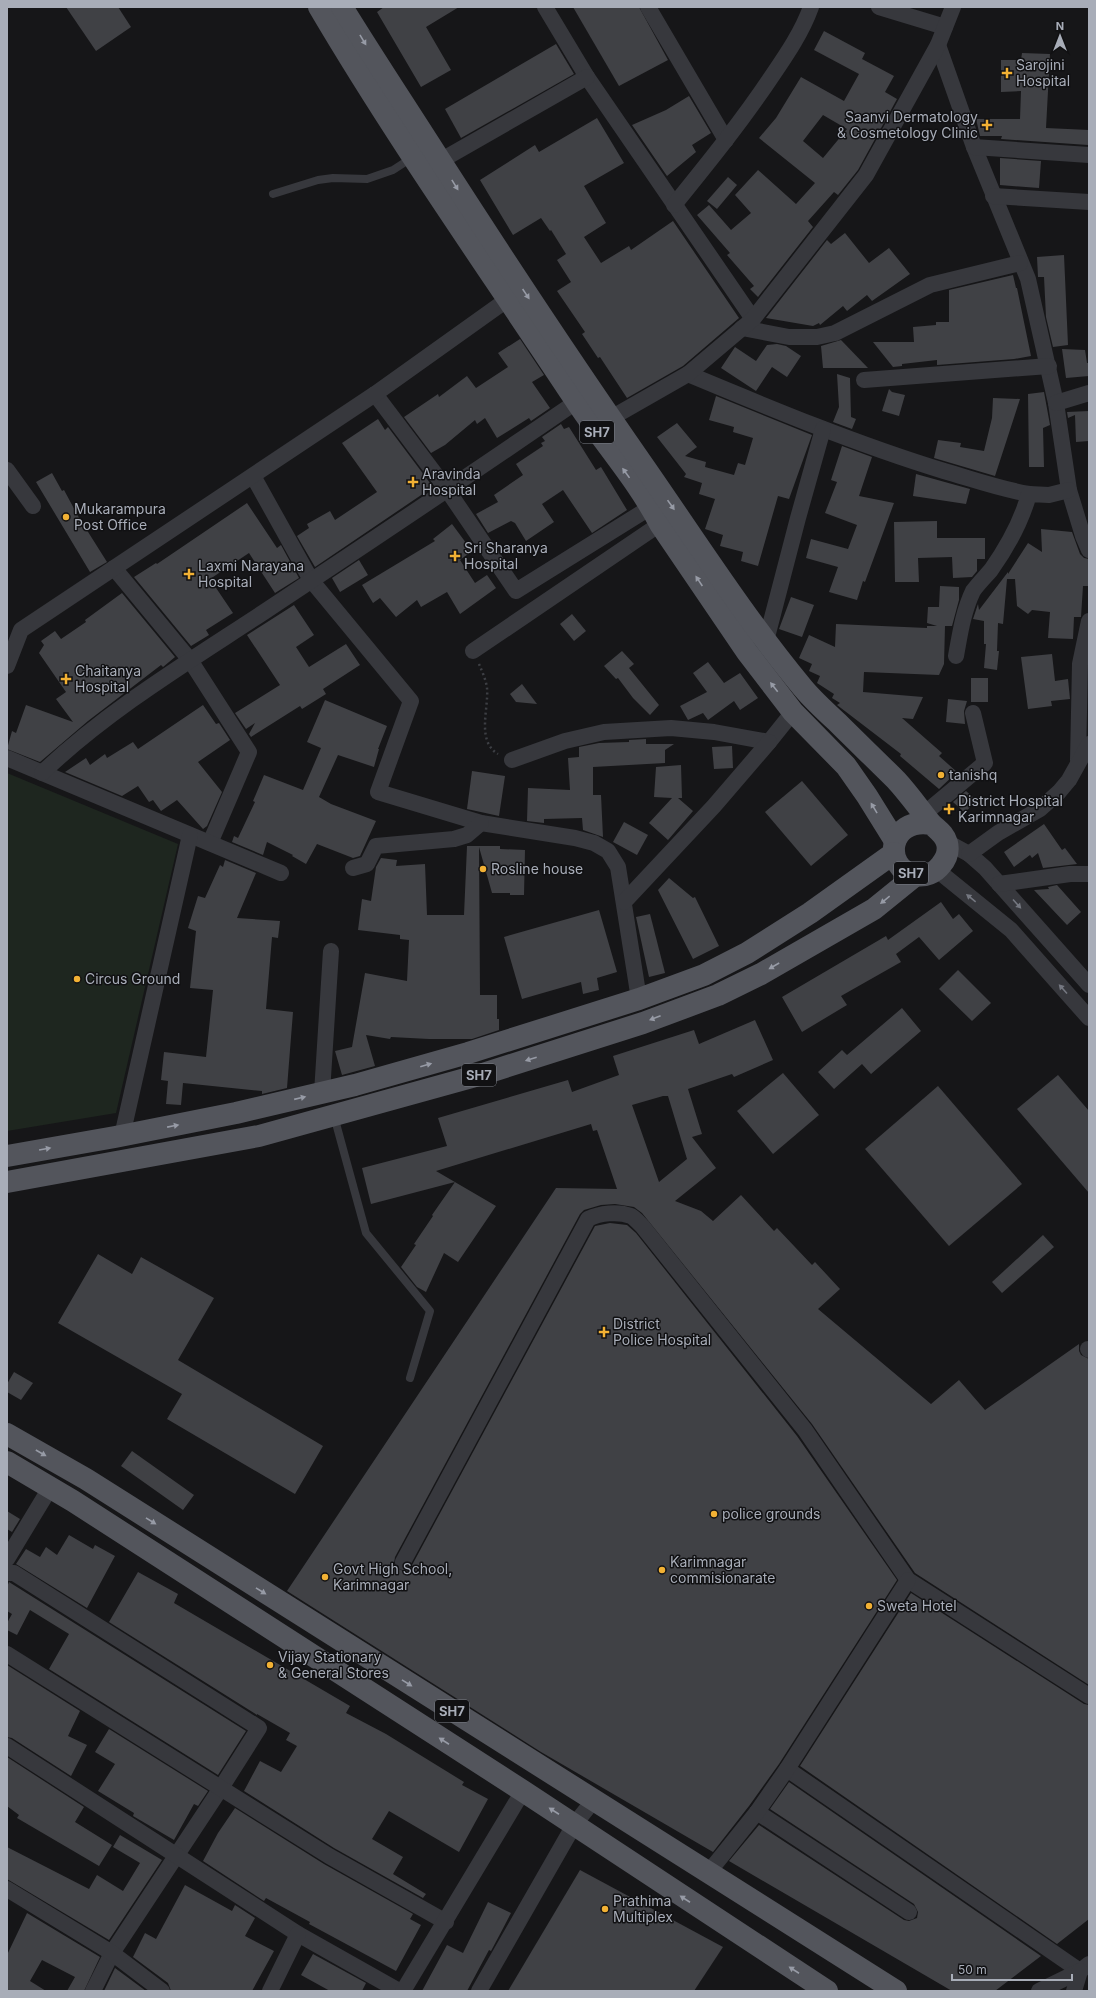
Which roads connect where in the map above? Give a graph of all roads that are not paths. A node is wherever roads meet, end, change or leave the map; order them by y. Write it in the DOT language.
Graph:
graph roads {
  1 [pos="545,7"];
  2 [pos="648,7"];
  3 [pos="811,7"];
  4 [pos="879,7"];
  5 [pos="953,7"];
  6 [pos="331,9"];
  7 [pos="945,27"];
  8 [pos="938,45"];
  9 [pos="587,77"];
  10 [pos="726,140"];
  11 [pos="974,147"];
  12 [pos="1089,155"];
  13 [pos="413,157"];
  14 [pos="440,161"];
  15 [pos="273,194"];
  16 [pos="993,196"];
  17 [pos="1089,202"];
  18 [pos="674,205"];
  19 [pos="1020,263"];
  20 [pos="508,299"];
  21 [pos="747,324"];
  22 [pos="1049,366"];
  23 [pos="688,374"];
  24 [pos="864,380"];
  25 [pos="1089,393"];
  26 [pos="374,394"];
  27 [pos="576,402"];
  28 [pos="1056,404"];
  29 [pos="611,418"];
  30 [pos="823,429"];
  31 [pos="7,470"];
  32 [pos="253,476"];
  33 [pos="1069,490"];
  34 [pos="448,491"];
  35 [pos="1029,494"];
  36 [pos="33,506"];
  37 [pos="655,515"];
  38 [pos="1089,550"];
  39 [pos="114,568"];
  40 [pos="311,580"];
  41 [pos="1089,621"];
  42 [pos="766,641"];
  43 [pos="473,651"];
  44 [pos="956,656"];
  45 [pos="8,658"];
  46 [pos="190,660"];
  47 [pos="793,712"];
  48 [pos="973,713"];
  49 [pos="770,742"];
  50 [pos="1089,744"];
  51 [pos="7,758"];
  52 [pos="512,760"];
  53 [pos="1078,764"];
  54 [pos="42,773"];
  55 [pos="927,819"];
  56 [pos="481,823"];
  57 [pos="190,835"];
  58 [pos="947,842"];
  59 [pos="210,843"];
  60 [pos="894,847"];
  61 [pos="969,854"];
  62 [pos="353,868"];
  63 [pos="937,870"];
  64 [pos="281,873"];
  65 [pos="1089,874"];
  66 [pos="916,875"];
  67 [pos="999,884"];
  68 [pos="624,902"];
  69 [pos="332,951"];
  70 [pos="1089,985"];
  71 [pos="639,999"];
  72 [pos="1089,1018"];
  73 [pos="322,1093"];
  74 [pos="334,1115"];
  75 [pos="122,1136"];
  76 [pos="7,1156"];
  77 [pos="7,1182"];
  78 [pos="410,1378"];
  79 [pos="7,1434"];
  80 [pos="7,1462"];
  81 [pos="50,1488"];
  82 [pos="7,1559"];
  83 [pos="403,1562"];
  84 [pos="7,1573"];
  85 [pos="908,1580"];
  86 [pos="7,1654"];
  87 [pos="1089,1696"];
  88 [pos="7,1746"];
  89 [pos="787,1769"];
  90 [pos="221,1788"];
  91 [pos="523,1791"];
  92 [pos="593,1801"];
  93 [pos="757,1812"];
  94 [pos="574,1825"];
  95 [pos="177,1856"];
  96 [pos="708,1873"];
  97 [pos="7,1889"];
  98 [pos="909,1912"];
  99 [pos="446,1922"];
  100 [pos="298,1934"];
  101 [pos="112,1952"];
  102 [pos="1085,1968"];
  103 [pos="93,1991"];
  104 [pos="162,1991"];
  105 [pos="270,1991"];
  106 [pos="399,1991"];
  107 [pos="404,1991"];
  108 [pos="479,1991"];
  109 [pos="827,1991"];
  110 [pos="896,1991"];
  111 [pos="1039,1991"];
  112 [pos="1074,1991"];
  1 -- 9 [label="street"];
  2 -- 10 [label="street"];
  3 -- 10 [label="street"];
  4 -- 7 [label="street"];
  5 -- 7 [label="street"];
  6 -- 13 [label="main road, SH7"];
  6 -- 14 [label="main road, SH7, one-way"];
  7 -- 8 [label="street"];
  8 -- 11 [label="street"];
  8 -- 21 [label="street"];
  9 -- 14 [label="street"];
  9 -- 18 [label="street"];
  10 -- 18 [label="street"];
  11 -- 12 [label="street"];
  11 -- 16 [label="street"];
  13 -- 15 [label="lane"];
  13 -- 20 [label="main road, SH7"];
  14 -- 29 [label="main road, SH7, one-way"];
  16 -- 17 [label="street"];
  16 -- 19 [label="street"];
  18 -- 21 [label="street"];
  19 -- 21 [label="street"];
  19 -- 22 [label="street"];
  20 -- 26 [label="street"];
  20 -- 27 [label="main road, SH7"];
  21 -- 23 [label="street"];
  22 -- 24 [label="street"];
  22 -- 28 [label="street"];
  23 -- 29 [label="street"];
  23 -- 30 [label="street"];
  25 -- 28 [label="street"];
  26 -- 32 [label="street"];
  26 -- 34 [label="street"];
  27 -- 34 [label="street"];
  37 -- 27 [label="main road, SH7, one-way"];
  28 -- 33 [label="street"];
  29 -- 42 [label="main road, SH7, one-way"];
  30 -- 35 [label="street"];
  30 -- 42 [label="street"];
  31 -- 36 [label="street"];
  32 -- 39 [label="street"];
  32 -- 40 [label="street"];
  33 -- 35 [label="street"];
  33 -- 38 [label="street"];
  34 -- 37 [label="street"];
  34 -- 40 [label="street"];
  35 -- 44 [label="street"];
  37 -- 43 [label="street"];
  47 -- 37 [label="main road, SH7, one-way"];
  39 -- 45 [label="street"];
  39 -- 46 [label="street"];
  40 -- 46 [label="street"];
  40 -- 56 [label="street"];
  41 -- 53 [label="street"];
  42 -- 55 [label="main road, SH7"];
  46 -- 54 [label="street"];
  46 -- 59 [label="street"];
  47 -- 49 [label="street"];
  60 -- 47 [label="main road, SH7, one-way"];
  48 -- 55 [label="street"];
  49 -- 52 [label="street"];
  49 -- 68 [label="street"];
  50 -- 53 [label="street"];
  51 -- 54 [label="street"];
  53 -- 61 [label="street"];
  54 -- 57 [label="street"];
  55 -- 58 [label="main road, SH7"];
  55 -- 60 [label="main road, SH7"];
  56 -- 62 [label="street"];
  56 -- 68 [label="street"];
  57 -- 59 [label="street"];
  57 -- 75 [label="street"];
  58 -- 61 [label="street"];
  58 -- 63 [label="main road, SH7"];
  59 -- 64 [label="street"];
  60 -- 66 [label="main road, SH7"];
  60 -- 71 [label="main road, SH7"];
  61 -- 67 [label="street"];
  63 -- 66 [label="main road, SH7"];
  72 -- 63 [label="street, one-way"];
  65 -- 67 [label="street"];
  66 -- 74 [label="main road, SH7, one-way"];
  67 -- 70 [label="street, one-way"];
  68 -- 71 [label="street"];
  69 -- 73 [label="street"];
  73 -- 71 [label="main road, SH7, one-way"];
  75 -- 73 [label="main road, SH7, one-way"];
  74 -- 77 [label="main road, SH7"];
  74 -- 78 [label="lane"];
  76 -- 75 [label="main road, SH7, one-way"];
  79 -- 92 [label="main road, SH7, one-way"];
  80 -- 81 [label="main road, SH7"];
  81 -- 82 [label="street"];
  91 -- 81 [label="main road, SH7, one-way"];
  83 -- 85 [label="street"];
  84 -- 90 [label="street"];
  85 -- 87 [label="street"];
  85 -- 89 [label="street"];
  86 -- 90 [label="street"];
  88 -- 95 [label="street"];
  89 -- 93 [label="street"];
  89 -- 102 [label="street"];
  90 -- 95 [label="street"];
  90 -- 99 [label="street"];
  94 -- 91 [label="main road, SH7, one-way"];
  91 -- 99 [label="street"];
  92 -- 94 [label="street"];
  92 -- 96 [label="main road, SH7"];
  93 -- 96 [label="street"];
  93 -- 98 [label="street"];
  94 -- 108 [label="street"];
  109 -- 94 [label="main road, SH7, one-way"];
  95 -- 100 [label="street"];
  95 -- 101 [label="street"];
  96 -- 110 [label="main road, SH7"];
  97 -- 101 [label="street"];
  99 -- 107 [label="street"];
  100 -- 105 [label="street"];
  100 -- 106 [label="street"];
  101 -- 103 [label="street"];
  101 -- 104 [label="street"];
  102 -- 111 [label="street"];
  102 -- 112 [label="street"];
}
